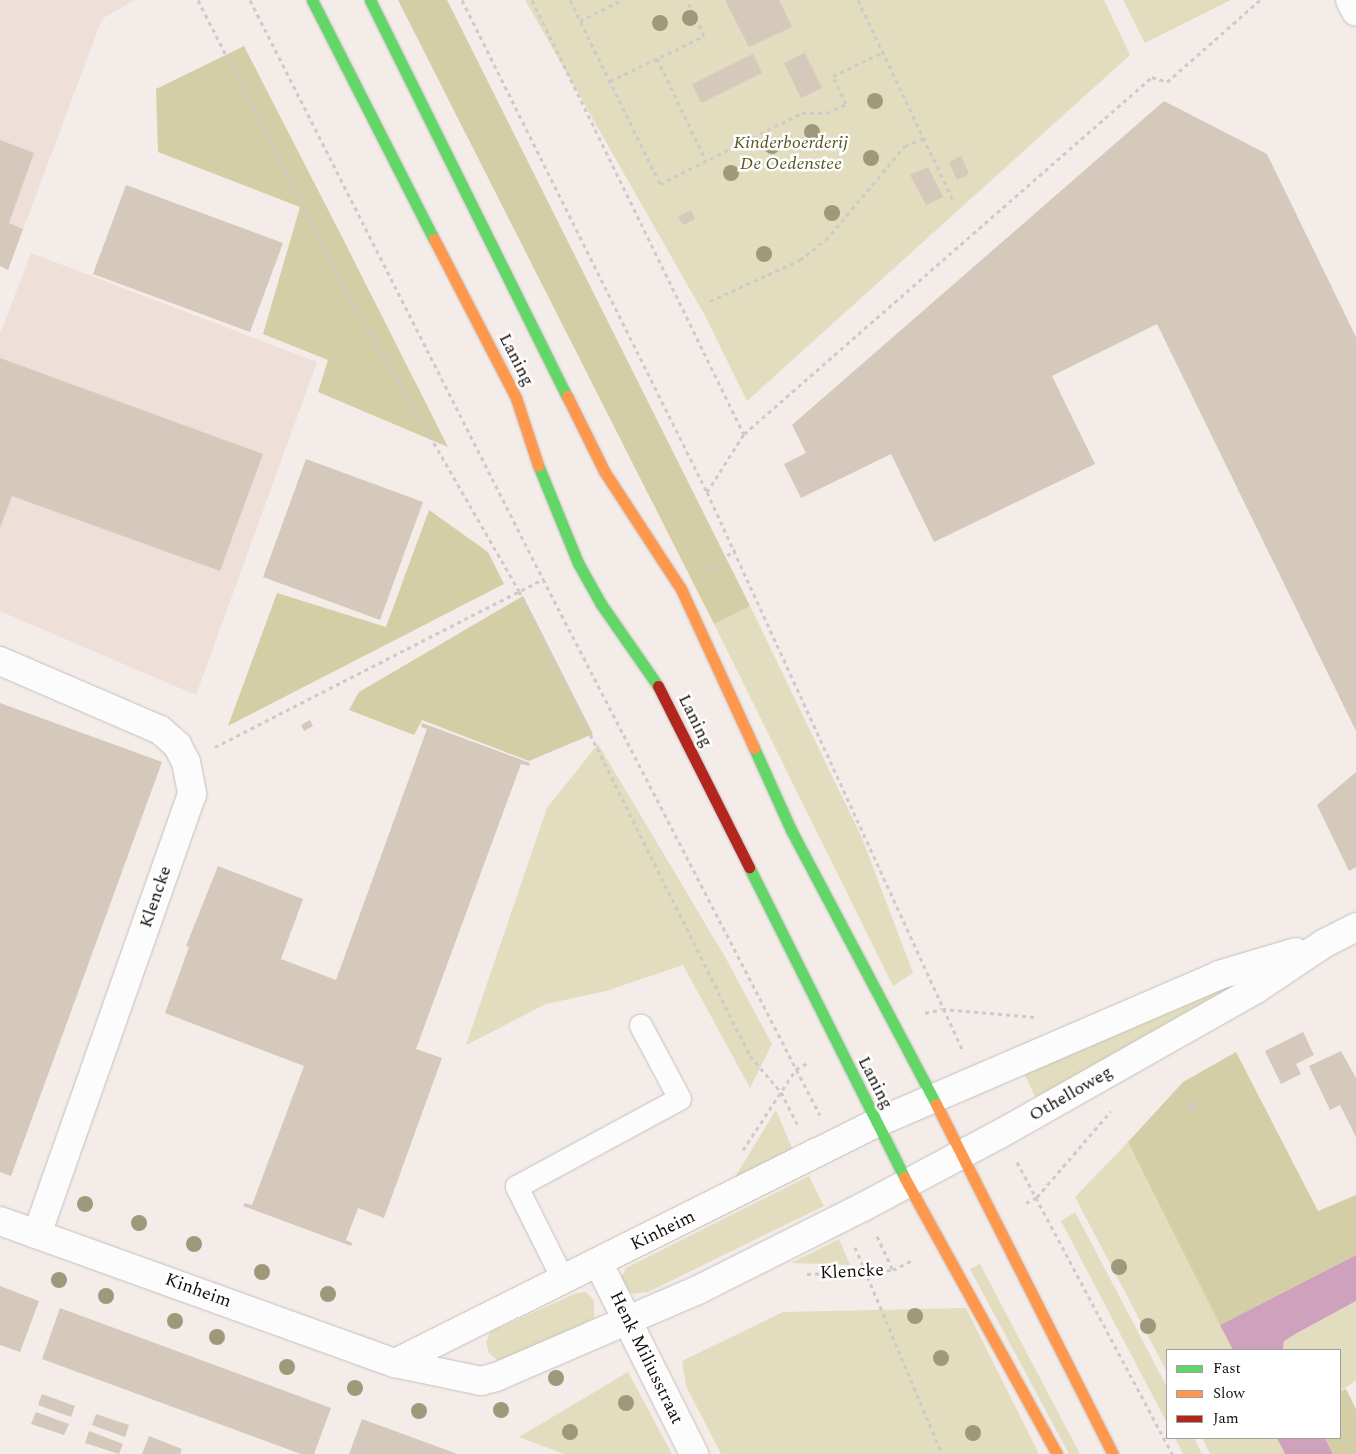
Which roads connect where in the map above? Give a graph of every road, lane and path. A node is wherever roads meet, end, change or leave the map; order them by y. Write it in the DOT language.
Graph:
graph roads {
  1 [pos="198,0"];
  2 [pos="250,0"];
  3 [pos="312,0"];
  4 [pos="370,0"];
  5 [pos="462,0"];
  6 [pos="532,0"];
  7 [pos="570,0"];
  8 [pos="622,0"];
  9 [pos="687,0"];
  10 [pos="858,0"];
  11 [pos="1260,0"];
  12 [pos="1350,0"];
  13 [pos="1356,12"];
  14 [pos="580,21"];
  15 [pos="883,52"];
  16 [pos="657,58"];
  17 [pos="610,81"];
  18 [pos="924,138"];
  19 [pos="706,161"];
  20 [pos="953,200"];
  21 [pos="710,301"];
  22 [pos="744,434"];
  23 [pos="708,492"];
  24 [pos="542,579"];
  25 [pos="518,592"];
  26 [pos="0,661"];
  27 [pos="186,762"];
  28 [pos="1356,927"];
  29 [pos="1324,943"];
  30 [pos="942,1009"];
  31 [pos="1043,1018"];
  32 [pos="892,1022"];
  33 [pos="642,1026"];
  34 [pos="837,1047"];
  35 [pos="796,1069"];
  36 [pos="976,1078"];
  37 [pos="781,1092"];
  38 [pos="931,1098"];
  39 [pos="1117,1104"];
  40 [pos="876,1123"];
  41 [pos="1000,1134"];
  42 [pos="823,1150"];
  43 [pos="741,1154"];
  44 [pos="960,1155"];
  45 [pos="906,1183"];
  46 [pos="1037,1197"];
  47 [pos="842,1217"];
  48 [pos="0,1220"];
  49 [pos="37,1234"];
  50 [pos="942,1247"];
  51 [pos="598,1262"];
  52 [pos="866,1272"];
  53 [pos="801,1274"];
  54 [pos="563,1279"];
  55 [pos="628,1321"];
  56 [pos="395,1363"];
  57 [pos="694,1454"];
  58 [pos="942,1454"];
  59 [pos="1057,1454"];
  60 [pos="1113,1454"];
  61 [pos="1172,1454"];
  1 -- 25 [label="path"];
  2 -- 24 [label="path"];
  3 -- 34 [label="main road, Laning"];
  4 -- 32 [label="main road, Laning"];
  5 -- 23 [label="path"];
  6 -- 22 [label="path"];
  7 -- 14 [label="path"];
  8 -- 14 [label="path"];
  9 -- 16 [label="path"];
  10 -- 15 [label="path"];
  11 -- 22 [label="path"];
  12 -- 13 [label="street"];
  14 -- 17 [label="path"];
  15 -- 18 [label="path"];
  15 -- 19 [label="path"];
  16 -- 17 [label="path"];
  16 -- 19 [label="path"];
  17 -- 19 [label="path"];
  18 -- 20 [label="path"];
  18 -- 21 [label="path"];
  22 -- 23 [label="path"];
  23 -- 30 [label="path"];
  24 -- 25 [label="path"];
  24 -- 35 [label="path"];
  25 -- 27 [label="path"];
  25 -- 37 [label="path"];
  26 -- 27 [label="street, Klencke"];
  27 -- 49 [label="street, Klencke"];
  28 -- 29 [label="street, Othelloweg"];
  29 -- 36 [label="street, Othelloweg"];
  29 -- 41 [label="street, Othelloweg"];
  30 -- 31 [label="path"];
  30 -- 32 [label="path"];
  30 -- 36 [label="path"];
  32 -- 38 [label="main road, Laning"];
  33 -- 54 [label="lane"];
  34 -- 35 [label="path"];
  34 -- 40 [label="main road, Laning"];
  35 -- 37 [label="path"];
  35 -- 42 [label="path"];
  36 -- 38 [label="street, Othelloweg"];
  37 -- 42 [label="path"];
  37 -- 43 [label="path"];
  38 -- 40 [label="street, Kinheim"];
  38 -- 44 [label="main road, Laning"];
  39 -- 46 [label="path, Othelloweg"];
  40 -- 42 [label="street, Kinheim"];
  40 -- 45 [label="main road, Laning"];
  41 -- 44 [label="street, Othelloweg"];
  41 -- 46 [label="path"];
  42 -- 51 [label="street, Kinheim"];
  44 -- 45 [label="street"];
  44 -- 60 [label="main road, Laning"];
  45 -- 47 [label="street, Kinheim"];
  45 -- 50 [label="main road, Laning"];
  46 -- 61 [label="path"];
  47 -- 52 [label="path"];
  47 -- 55 [label="street, Kinheim"];
  48 -- 49 [label="street, Kinheim"];
  49 -- 56 [label="street, Kinheim"];
  50 -- 52 [label="path, Klencke"];
  50 -- 59 [label="main road, Laning"];
  51 -- 54 [label="street, Kinheim"];
  51 -- 55 [label="street, Henk Miliusstraat"];
  52 -- 53 [label="path, Klencke"];
  52 -- 58 [label="path"];
  54 -- 56 [label="street, Kinheim"];
  55 -- 56 [label="street, Kinheim"];
  55 -- 57 [label="street, Henk Miliusstraat"];
}
